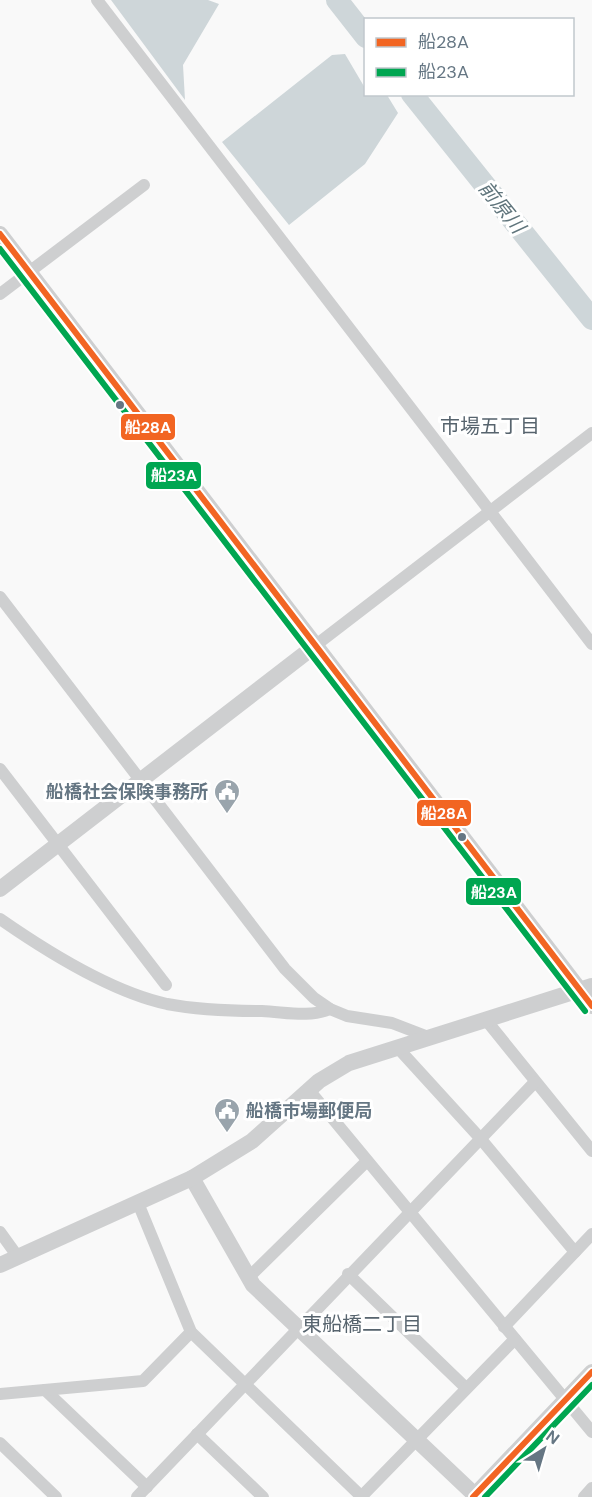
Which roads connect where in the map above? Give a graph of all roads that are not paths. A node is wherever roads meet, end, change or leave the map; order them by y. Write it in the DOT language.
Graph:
graph roads {
  1 [pos="97,0"];
  2 [pos="144,185"];
  3 [pos="0,234"];
  4 [pos="29,271"];
  5 [pos="0,294"];
  6 [pos="592,434"];
  7 [pos="489,511"];
  8 [pos="0,597"];
  9 [pos="592,644"];
  10 [pos="316,645"];
  11 [pos="0,769"];
  12 [pos="141,780"];
  13 [pos="57,846"];
  14 [pos="0,889"];
  15 [pos="0,920"];
  16 [pos="166,985"];
  17 [pos="585,987"];
  18 [pos="592,1006"];
  19 [pos="330,1009"];
  20 [pos="486,1020"];
  21 [pos="432,1038"];
  22 [pos="397,1047"];
  23 [pos="535,1082"];
  24 [pos="309,1090"];
  25 [pos="480,1138"];
  26 [pos="592,1150"];
  27 [pos="367,1161"];
  28 [pos="192,1178"];
  29 [pos="138,1203"];
  30 [pos="409,1212"];
  31 [pos="0,1232"];
  32 [pos="592,1234"];
  33 [pos="575,1252"];
  34 [pos="18,1257"];
  35 [pos="0,1265"];
  36 [pos="348,1274"];
  37 [pos="248,1278"];
  38 [pos="299,1326"];
  39 [pos="504,1327"];
  40 [pos="191,1332"];
  41 [pos="514,1338"];
  42 [pos="592,1372"];
  43 [pos="245,1383"];
  44 [pos="466,1388"];
  45 [pos="45,1390"];
  46 [pos="0,1394"];
  47 [pos="565,1400"];
  48 [pos="592,1432"];
  49 [pos="197,1434"];
  50 [pos="417,1440"];
  51 [pos="0,1443"];
  52 [pos="147,1487"];
  53 [pos="592,1488"];
  54 [pos="256,1495"];
  55 [pos="475,1496"];
  56 [pos="57,1497"];
  57 [pos="137,1497"];
  58 [pos="362,1497"];
  59 [pos="584,1497"];
  1 -- 7 [label="street"];
  2 -- 4 [label="street"];
  3 -- 4 [label="street"];
  4 -- 5 [label="street"];
  4 -- 10 [label="street"];
  6 -- 7 [label="street"];
  7 -- 9 [label="street"];
  7 -- 10 [label="street"];
  8 -- 12 [label="street"];
  10 -- 12 [label="street"];
  10 -- 17 [label="street"];
  11 -- 13 [label="street"];
  12 -- 13 [label="street"];
  12 -- 19 [label="street"];
  13 -- 14 [label="street"];
  13 -- 16 [label="street"];
  15 -- 19 [label="street"];
  17 -- 18 [label="street"];
  17 -- 20 [label="street"];
  19 -- 21 [label="street"];
  20 -- 21 [label="street"];
  20 -- 23 [label="street"];
  21 -- 22 [label="street"];
  22 -- 24 [label="street"];
  22 -- 25 [label="street"];
  23 -- 25 [label="street"];
  23 -- 26 [label="street"];
  24 -- 27 [label="street"];
  24 -- 28 [label="street"];
  25 -- 30 [label="street"];
  25 -- 33 [label="street"];
  27 -- 30 [label="street"];
  27 -- 37 [label="street"];
  28 -- 29 [label="street"];
  28 -- 37 [label="street"];
  29 -- 34 [label="street"];
  29 -- 40 [label="street"];
  30 -- 36 [label="street"];
  30 -- 39 [label="street"];
  31 -- 34 [label="street"];
  32 -- 33 [label="street"];
  33 -- 39 [label="street"];
  34 -- 35 [label="street"];
  36 -- 38 [label="street"];
  36 -- 44 [label="street"];
  37 -- 38 [label="street"];
  38 -- 43 [label="street"];
  38 -- 50 [label="street"];
  39 -- 41 [label="street"];
  40 -- 43 [label="street"];
  40 -- 45 [label="street"];
  41 -- 44 [label="street"];
  41 -- 47 [label="street"];
  42 -- 47 [label="street"];
  43 -- 49 [label="street"];
  43 -- 58 [label="street"];
  44 -- 50 [label="street"];
  45 -- 46 [label="street"];
  45 -- 52 [label="street"];
  47 -- 48 [label="street"];
  47 -- 55 [label="street"];
  49 -- 52 [label="street"];
  49 -- 54 [label="street"];
  50 -- 55 [label="street"];
  50 -- 58 [label="street"];
  51 -- 56 [label="street"];
  52 -- 57 [label="street"];
  53 -- 59 [label="street"];
}
